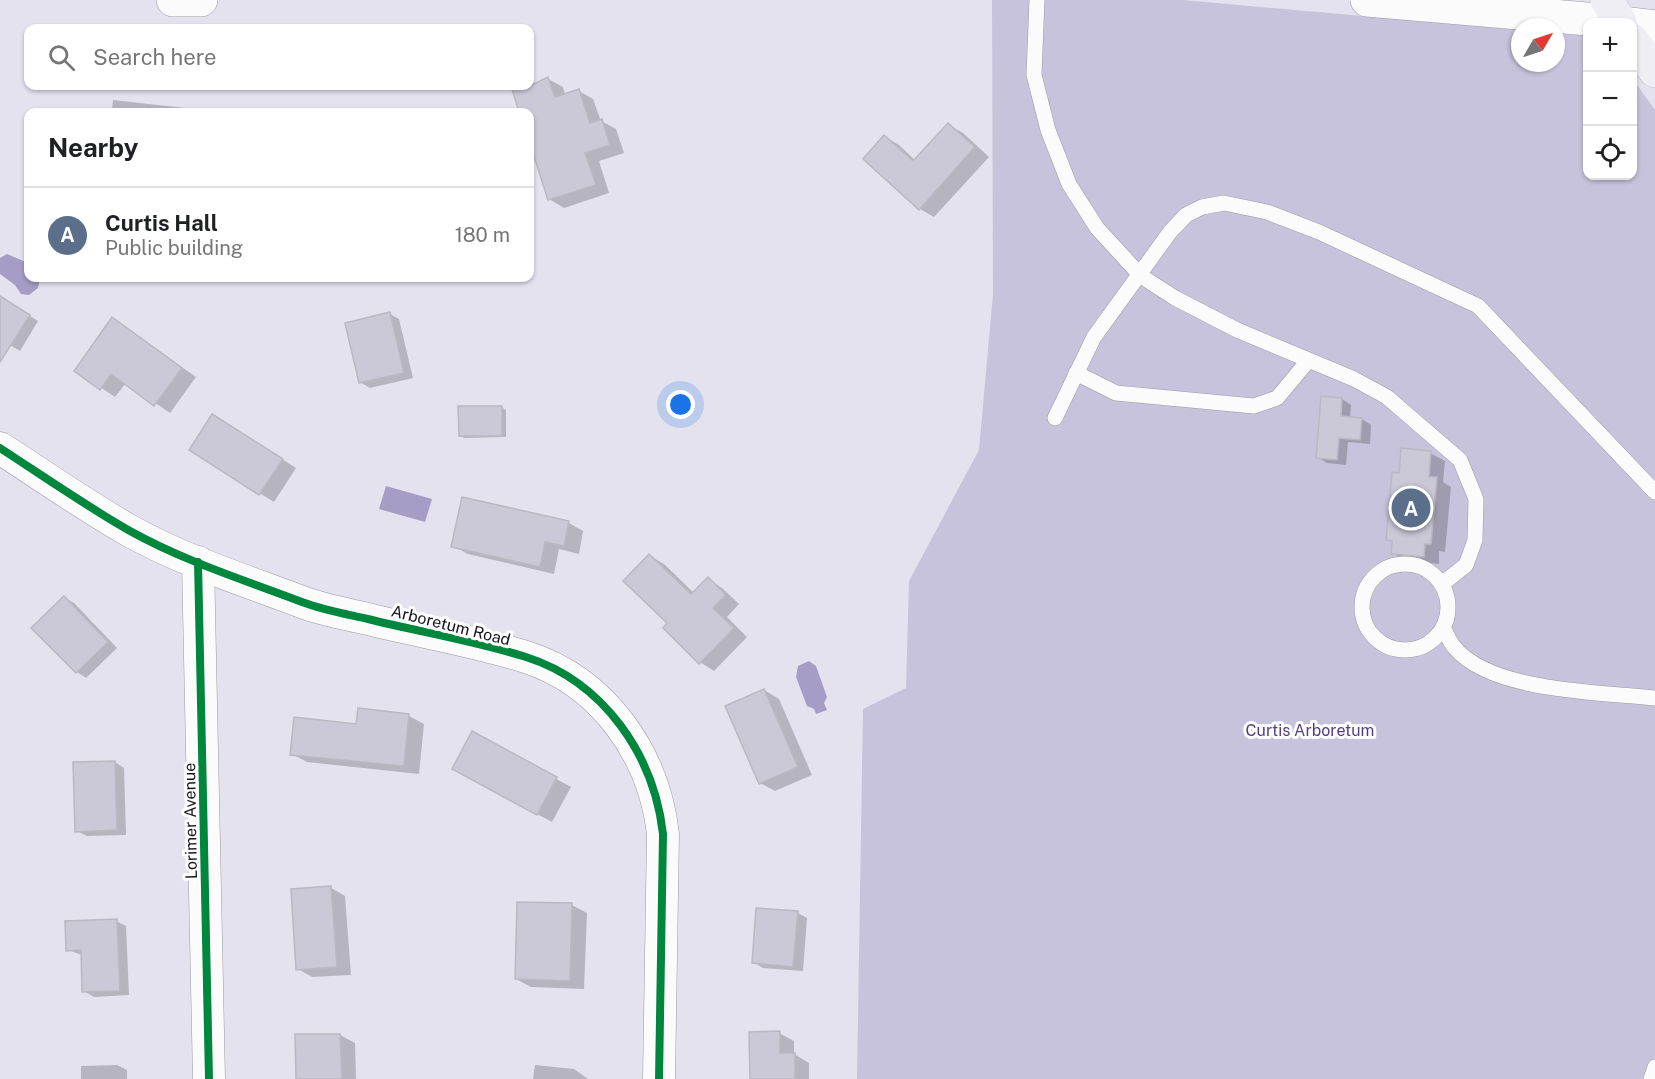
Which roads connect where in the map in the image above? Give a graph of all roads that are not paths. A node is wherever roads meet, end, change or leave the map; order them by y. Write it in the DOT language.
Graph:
graph roads {
  1 [pos="173,0"];
  2 [pos="201,0"];
  3 [pos="1037,0"];
  4 [pos="1367,0"];
  5 [pos="1607,0"];
  6 [pos="1618,18"];
  7 [pos="1583,19"];
  8 [pos="1637,25"];
  9 [pos="1655,27"];
  10 [pos="1637,47"];
  11 [pos="1655,71"];
  12 [pos="1141,276"];
  13 [pos="1308,361"];
  14 [pos="1076,373"];
  15 [pos="1055,418"];
  16 [pos="0,448"];
  17 [pos="1655,492"];
  18 [pos="198,562"];
  19 [pos="1442,584"];
  20 [pos="1443,628"];
  21 [pos="1655,698"];
  22 [pos="1655,1067"];
  23 [pos="209,1079"];
  24 [pos="659,1079"];
  25 [pos="1651,1079"];
  1 -- 2 [label="main road"];
  3 -- 12 [label="lane"];
  4 -- 7 [label="main road"];
  5 -- 6 [label="main road"];
  8 -- 9 [label="main road"];
  10 -- 11 [label="main road"];
  12 -- 13 [label="lane"];
  12 -- 14 [label="lane"];
  12 -- 17 [label="lane"];
  13 -- 14 [label="lane"];
  13 -- 19 [label="lane"];
  14 -- 15 [label="lane"];
  16 -- 18 [label="street, Arboretum Road"];
  18 -- 23 [label="street, Lorimer Avenue"];
  18 -- 24 [label="street, Arboretum Road"];
  19 -- 20 [label="lane"];
  19 -- 20 [label="lane"];
  20 -- 21 [label="lane"];
  22 -- 25 [label="lane"];
}
